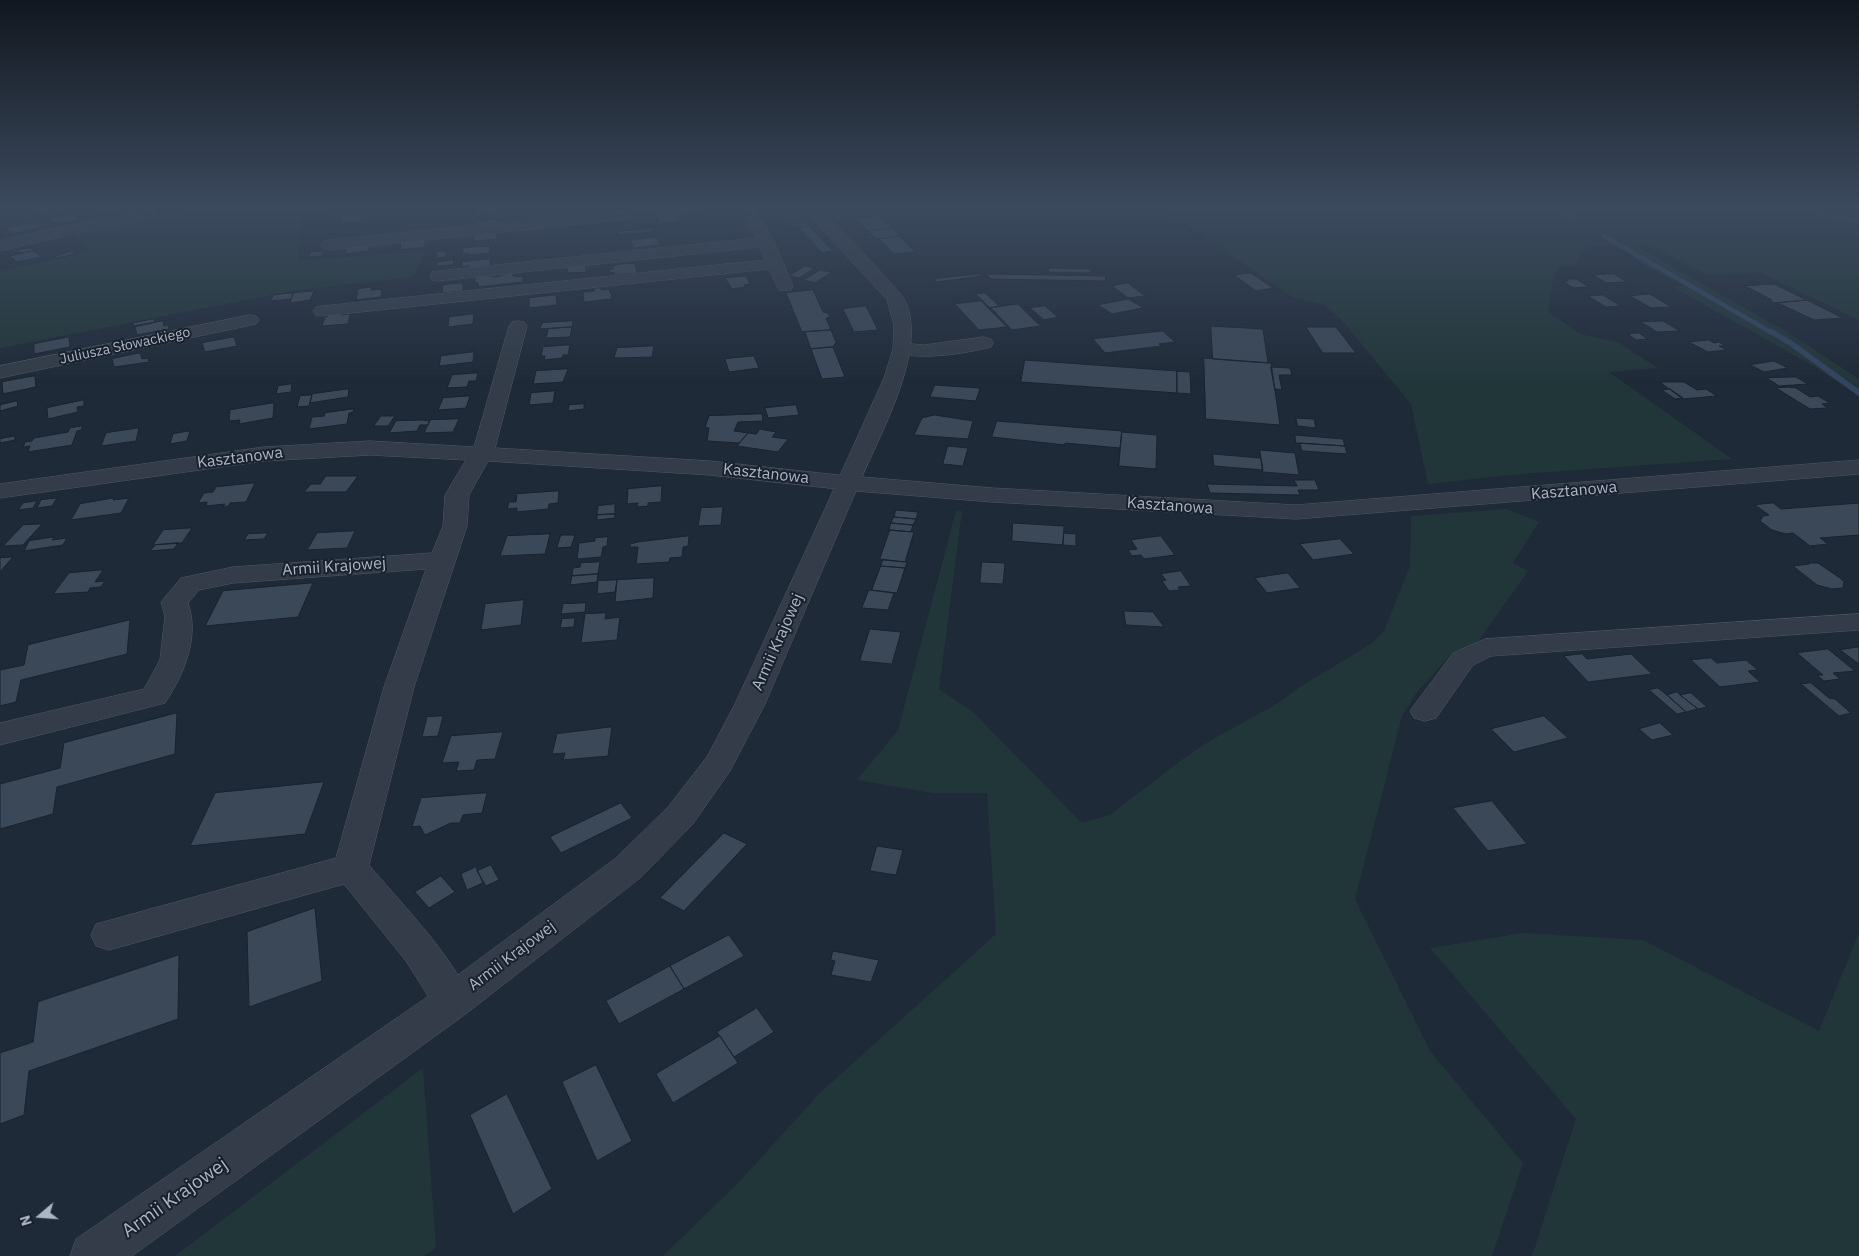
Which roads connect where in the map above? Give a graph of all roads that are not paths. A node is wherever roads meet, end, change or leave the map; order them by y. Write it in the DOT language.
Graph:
graph roads {
  1 [pos="529,267"];
  2 [pos="750,267"];
  3 [pos="776,267"];
  4 [pos="867,267"];
  5 [pos="438,276"];
  6 [pos="785,286"];
  7 [pos="322,311"];
  8 [pos="250,320"];
  9 [pos="518,326"];
  10 [pos="984,343"];
  11 [pos="902,349"];
  12 [pos="0,372"];
  13 [pos="481,453"];
  14 [pos="1859,467"];
  15 [pos="847,483"];
  16 [pos="0,490"];
  17 [pos="442,560"];
  18 [pos="1859,622"];
  19 [pos="1425,711"];
  20 [pos="0,734"];
  21 [pos="350,868"];
  22 [pos="109,935"];
  23 [pos="453,1002"];
  24 [pos="93,1256"];
  1 -- 5 [label="street"];
  2 -- 7 [label="street"];
  3 -- 6 [label="street"];
  4 -- 11 [label="street, Armii Krajowej"];
  8 -- 12 [label="street, Juliusza Słowackiego"];
  9 -- 13 [label="street"];
  10 -- 11 [label="street"];
  11 -- 15 [label="street, Armii Krajowej"];
  13 -- 15 [label="street, Kasztanowa"];
  13 -- 16 [label="street, Kasztanowa"];
  13 -- 17 [label="street"];
  14 -- 15 [label="street, Kasztanowa"];
  15 -- 23 [label="street, Armii Krajowej"];
  17 -- 20 [label="street, Armii Krajowej"];
  17 -- 21 [label="street"];
  18 -- 19 [label="street"];
  21 -- 22 [label="street"];
  21 -- 23 [label="street, Armii Krajowej"];
  23 -- 24 [label="street, Armii Krajowej"];
}
